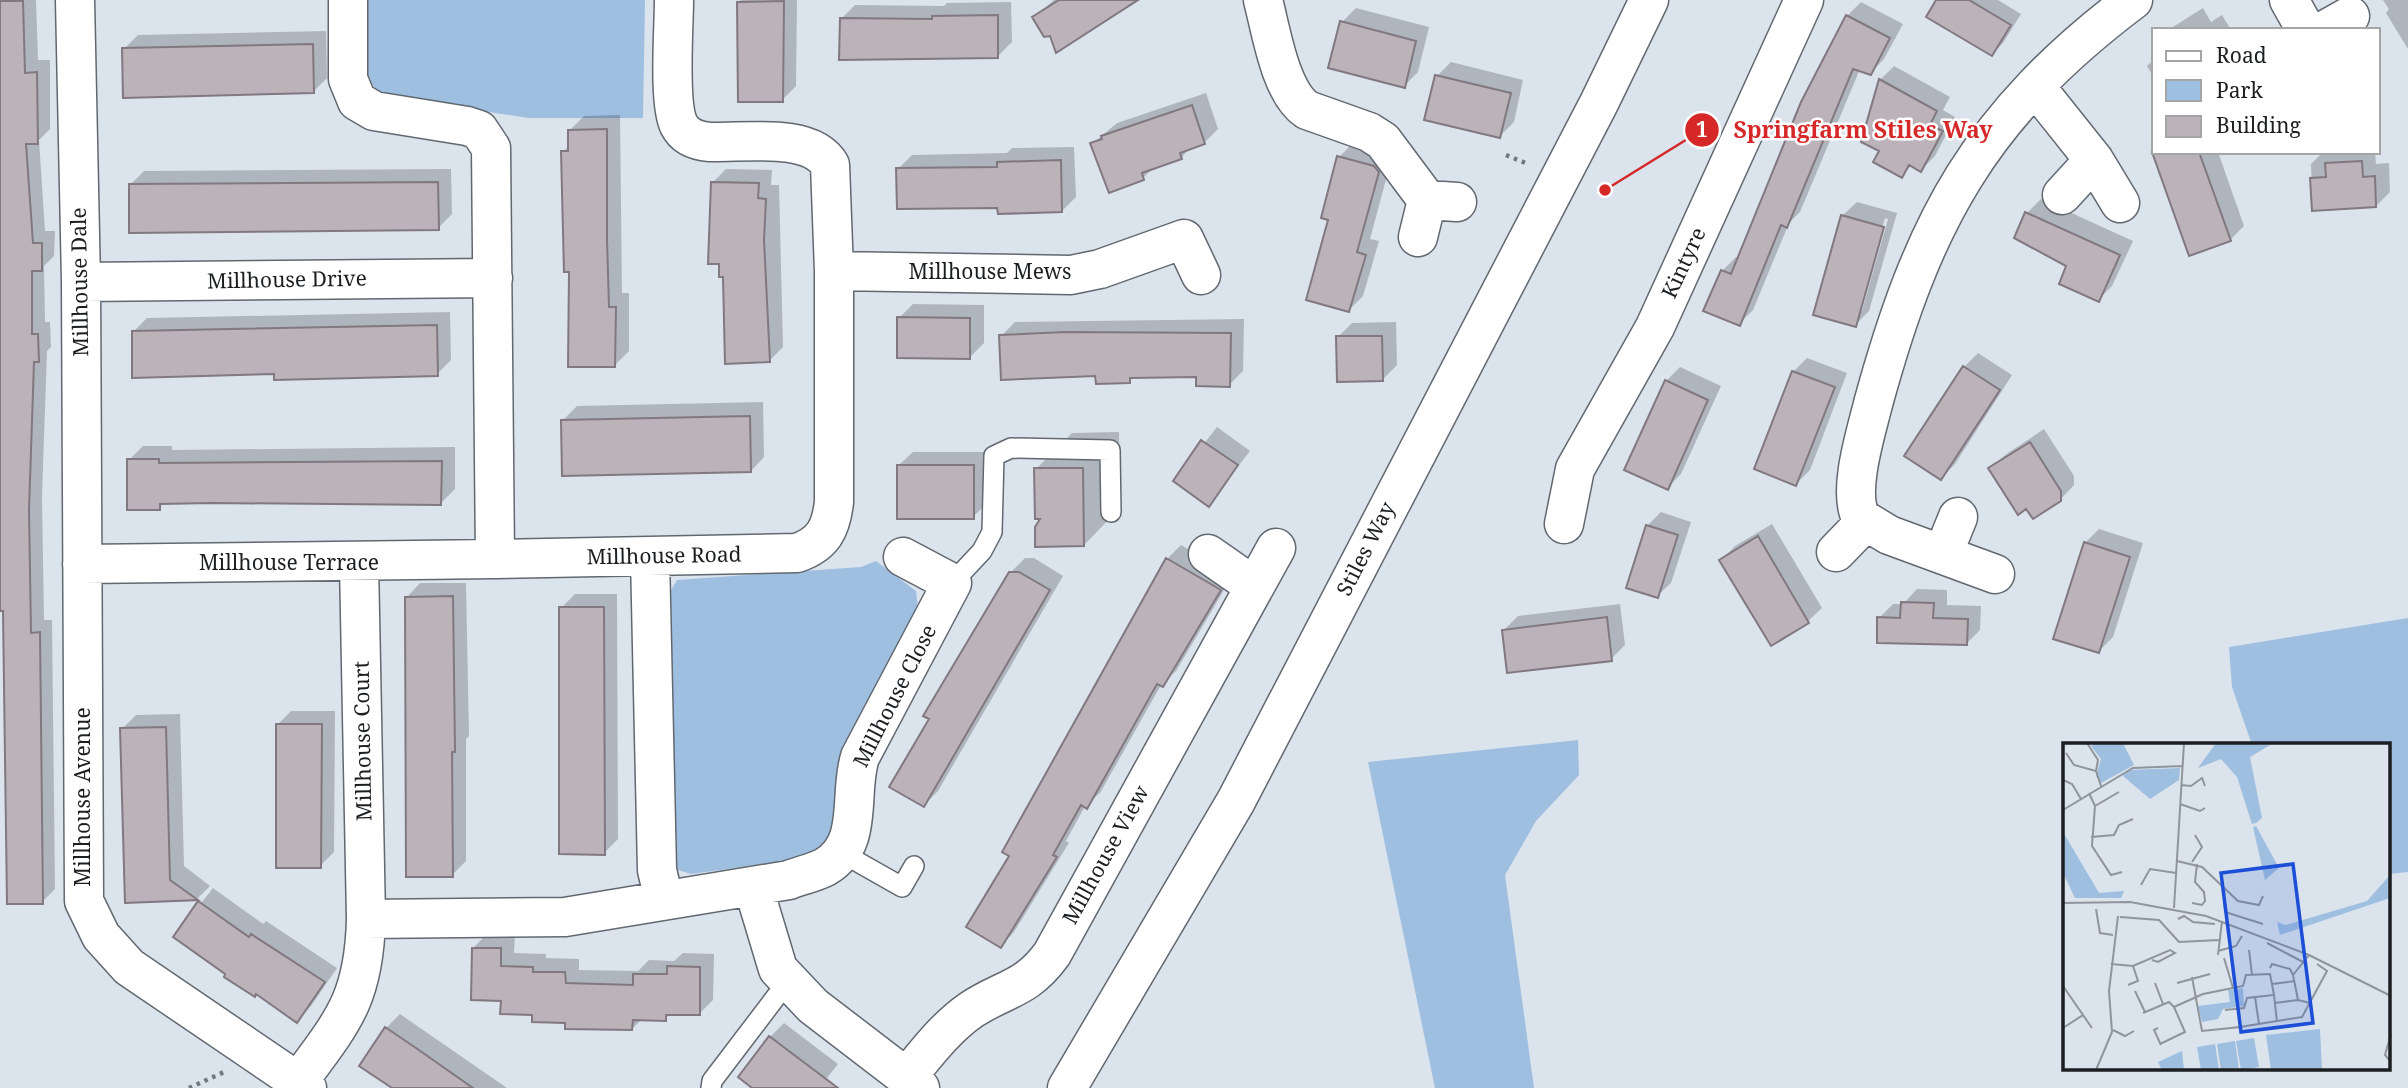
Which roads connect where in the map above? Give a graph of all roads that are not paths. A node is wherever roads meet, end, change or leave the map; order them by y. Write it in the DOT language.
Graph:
graph roads {
  1 [pos="75,0"];
  2 [pos="348,0"];
  3 [pos="674,0"];
  4 [pos="1263,0"];
  5 [pos="1649,0"];
  6 [pos="1804,0"];
  7 [pos="2133,0"];
  8 [pos="2289,0"];
  9 [pos="2305,28"];
  10 [pos="2035,86"];
  11 [pos="2094,160"];
  12 [pos="2062,195"];
  13 [pos="2120,203"];
  14 [pos="1418,237"];
  15 [pos="834,271"];
  16 [pos="1201,275"];
  17 [pos="493,278"];
  18 [pos="81,282"];
  19 [pos="1111,512"];
  20 [pos="1958,517"];
  21 [pos="1865,522"];
  22 [pos="1564,524"];
  23 [pos="1276,548"];
  24 [pos="1836,552"];
  25 [pos="1208,554"];
  26 [pos="1943,554"];
  27 [pos="650,557"];
  28 [pos="903,557"];
  29 [pos="495,559"];
  30 [pos="359,563"];
  31 [pos="82,564"];
  32 [pos="1995,574"];
  33 [pos="952,583"];
  34 [pos="1254,586"];
  35 [pos="842,853"];
  36 [pos="914,866"];
  37 [pos="753,886"];
  38 [pos="664,900"];
  39 [pos="366,919"];
  40 [pos="788,981"];
  41 [pos="913,1083"];
  42 [pos="303,1085"];
  43 [pos="711,1088"];
  44 [pos="1067,1088"];
  1 -- 18 [label="street, Millhouse Dale"];
  2 -- 17 [label="street"];
  3 -- 15 [label="street, Millhouse Road"];
  4 -- 14 [label="street"];
  5 -- 44 [label="street, Stiles Way"];
  6 -- 22 [label="street, Kintyre"];
  7 -- 10 [label="street"];
  8 -- 9 [label="street"];
  10 -- 11 [label="street"];
  10 -- 21 [label="street"];
  11 -- 12 [label="street"];
  11 -- 13 [label="street"];
  15 -- 16 [label="street, Millhouse Mews"];
  15 -- 27 [label="street, Millhouse Road"];
  17 -- 18 [label="street, Millhouse Drive"];
  17 -- 29 [label="street"];
  18 -- 31 [label="street, Millhouse Dale"];
  19 -- 33 [label="lane"];
  20 -- 26 [label="street"];
  21 -- 24 [label="street"];
  21 -- 26 [label="street"];
  23 -- 34 [label="street, Millhouse View"];
  25 -- 34 [label="street"];
  26 -- 32 [label="street"];
  27 -- 29 [label="street, Millhouse Road"];
  27 -- 38 [label="street"];
  28 -- 33 [label="street"];
  29 -- 30 [label="street, Millhouse Terrace"];
  30 -- 31 [label="street, Millhouse Terrace"];
  30 -- 39 [label="street, Millhouse Court"];
  31 -- 42 [label="street, Millhouse Avenue"];
  33 -- 35 [label="street, Millhouse Close"];
  34 -- 41 [label="street, Millhouse View"];
  35 -- 36 [label="lane"];
  35 -- 37 [label="street"];
  37 -- 38 [label="street"];
  37 -- 40 [label="street"];
  38 -- 39 [label="street"];
  39 -- 42 [label="street"];
  40 -- 41 [label="street"];
  40 -- 43 [label="lane"];
}
